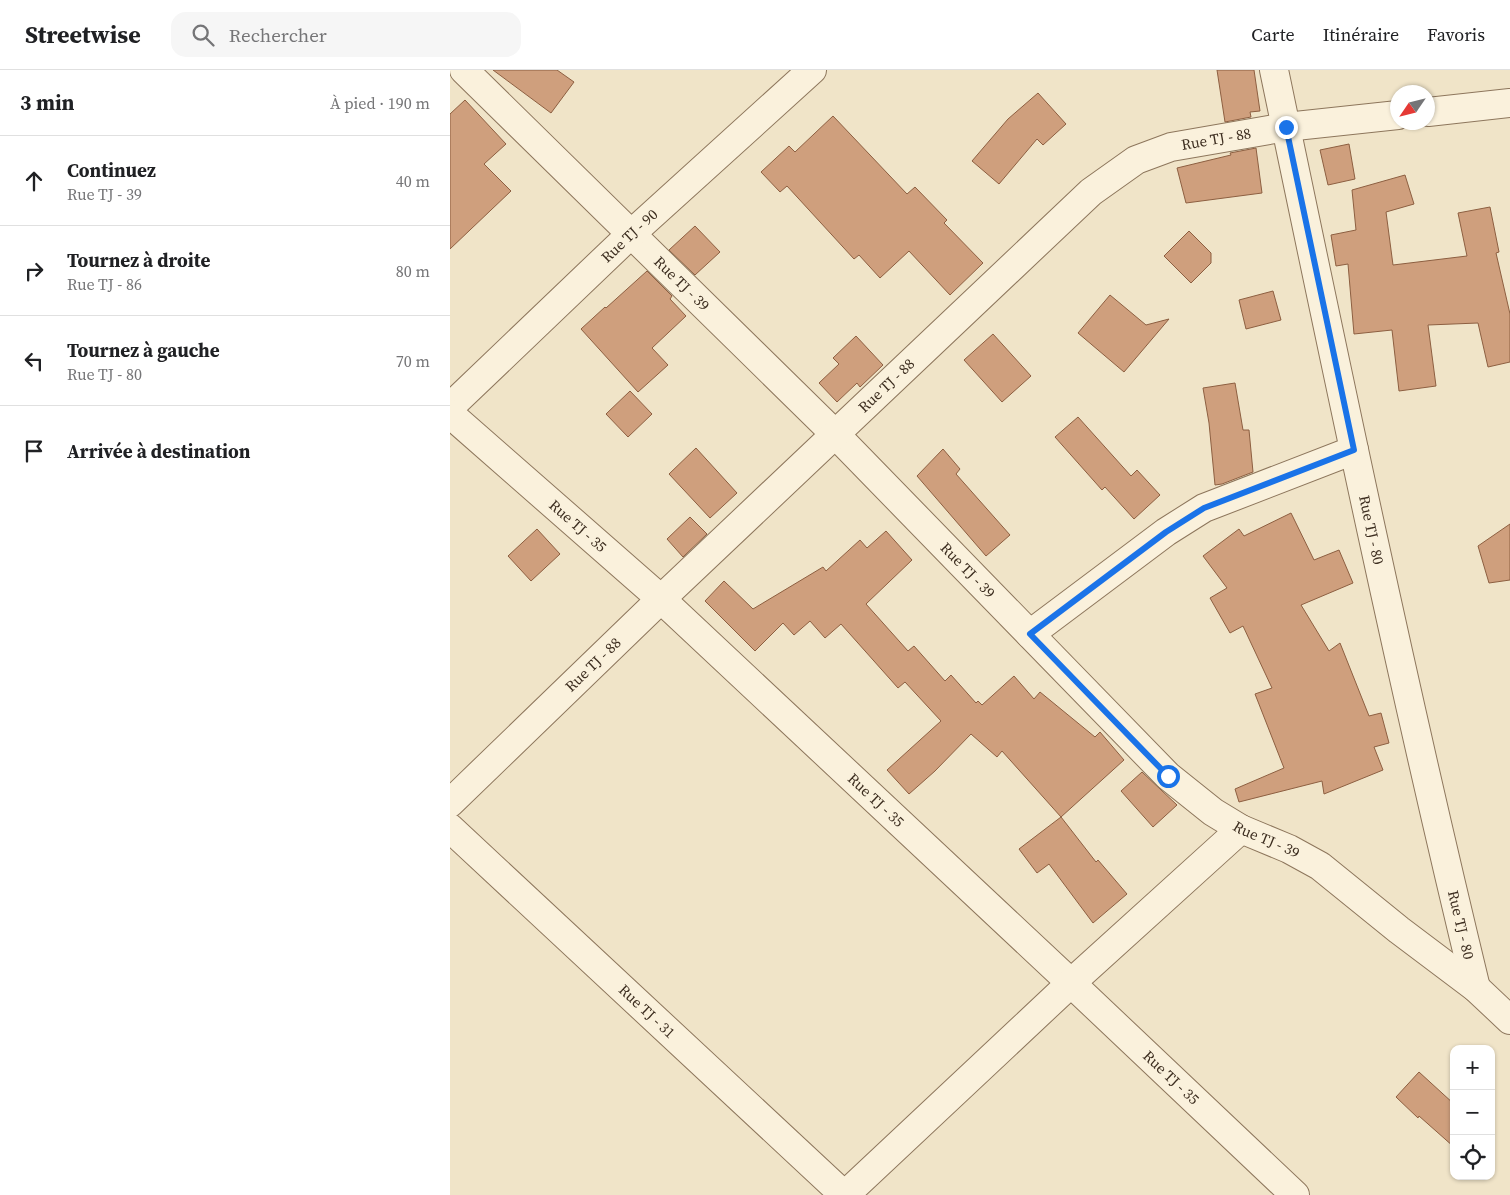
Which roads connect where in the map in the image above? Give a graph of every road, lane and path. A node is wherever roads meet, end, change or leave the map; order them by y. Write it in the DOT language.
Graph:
graph roads {
  1 [pos="464,70"];
  2 [pos="812,70"];
  3 [pos="1274,70"];
  4 [pos="1510,103"];
  5 [pos="1435,111"];
  6 [pos="1390,116"];
  7 [pos="1286,127"];
  8 [pos="630,234"];
  9 [pos="450,407"];
  10 [pos="450,414"];
  11 [pos="835,434"];
  12 [pos="1354,450"];
  13 [pos="661,599"];
  14 [pos="1030,634"];
  15 [pos="450,803"];
  16 [pos="450,828"];
  17 [pos="1240,829"];
  18 [pos="1071,983"];
  19 [pos="1476,988"];
  20 [pos="1510,1020"];
  21 [pos="844,1195"];
  22 [pos="1295,1195"];
  1 -- 8 [label="street, Rue TJ - 39"];
  2 -- 8 [label="street, Rue TJ - 90"];
  3 -- 7 [label="street, Rue TJ - 80"];
  4 -- 5 [label="street"];
  6 -- 7 [label="street, Rue TJ - 88"];
  7 -- 11 [label="street, Rue TJ - 88"];
  7 -- 12 [label="street, Rue TJ - 80"];
  8 -- 9 [label="street, Rue TJ - 90"];
  8 -- 11 [label="street, Rue TJ - 39"];
  10 -- 13 [label="street, Rue TJ - 35"];
  11 -- 13 [label="street, Rue TJ - 88"];
  11 -- 14 [label="street, Rue TJ - 39"];
  12 -- 14 [label="street"];
  12 -- 19 [label="street, Rue TJ - 80"];
  13 -- 15 [label="street, Rue TJ - 88"];
  13 -- 18 [label="street, Rue TJ - 35"];
  14 -- 17 [label="street, Rue TJ - 39"];
  16 -- 21 [label="street, Rue TJ - 31"];
  17 -- 18 [label="street"];
  17 -- 19 [label="street, Rue TJ - 39"];
  18 -- 21 [label="street"];
  18 -- 22 [label="street, Rue TJ - 35"];
  19 -- 20 [label="street, Rue TJ - 39"];
}
